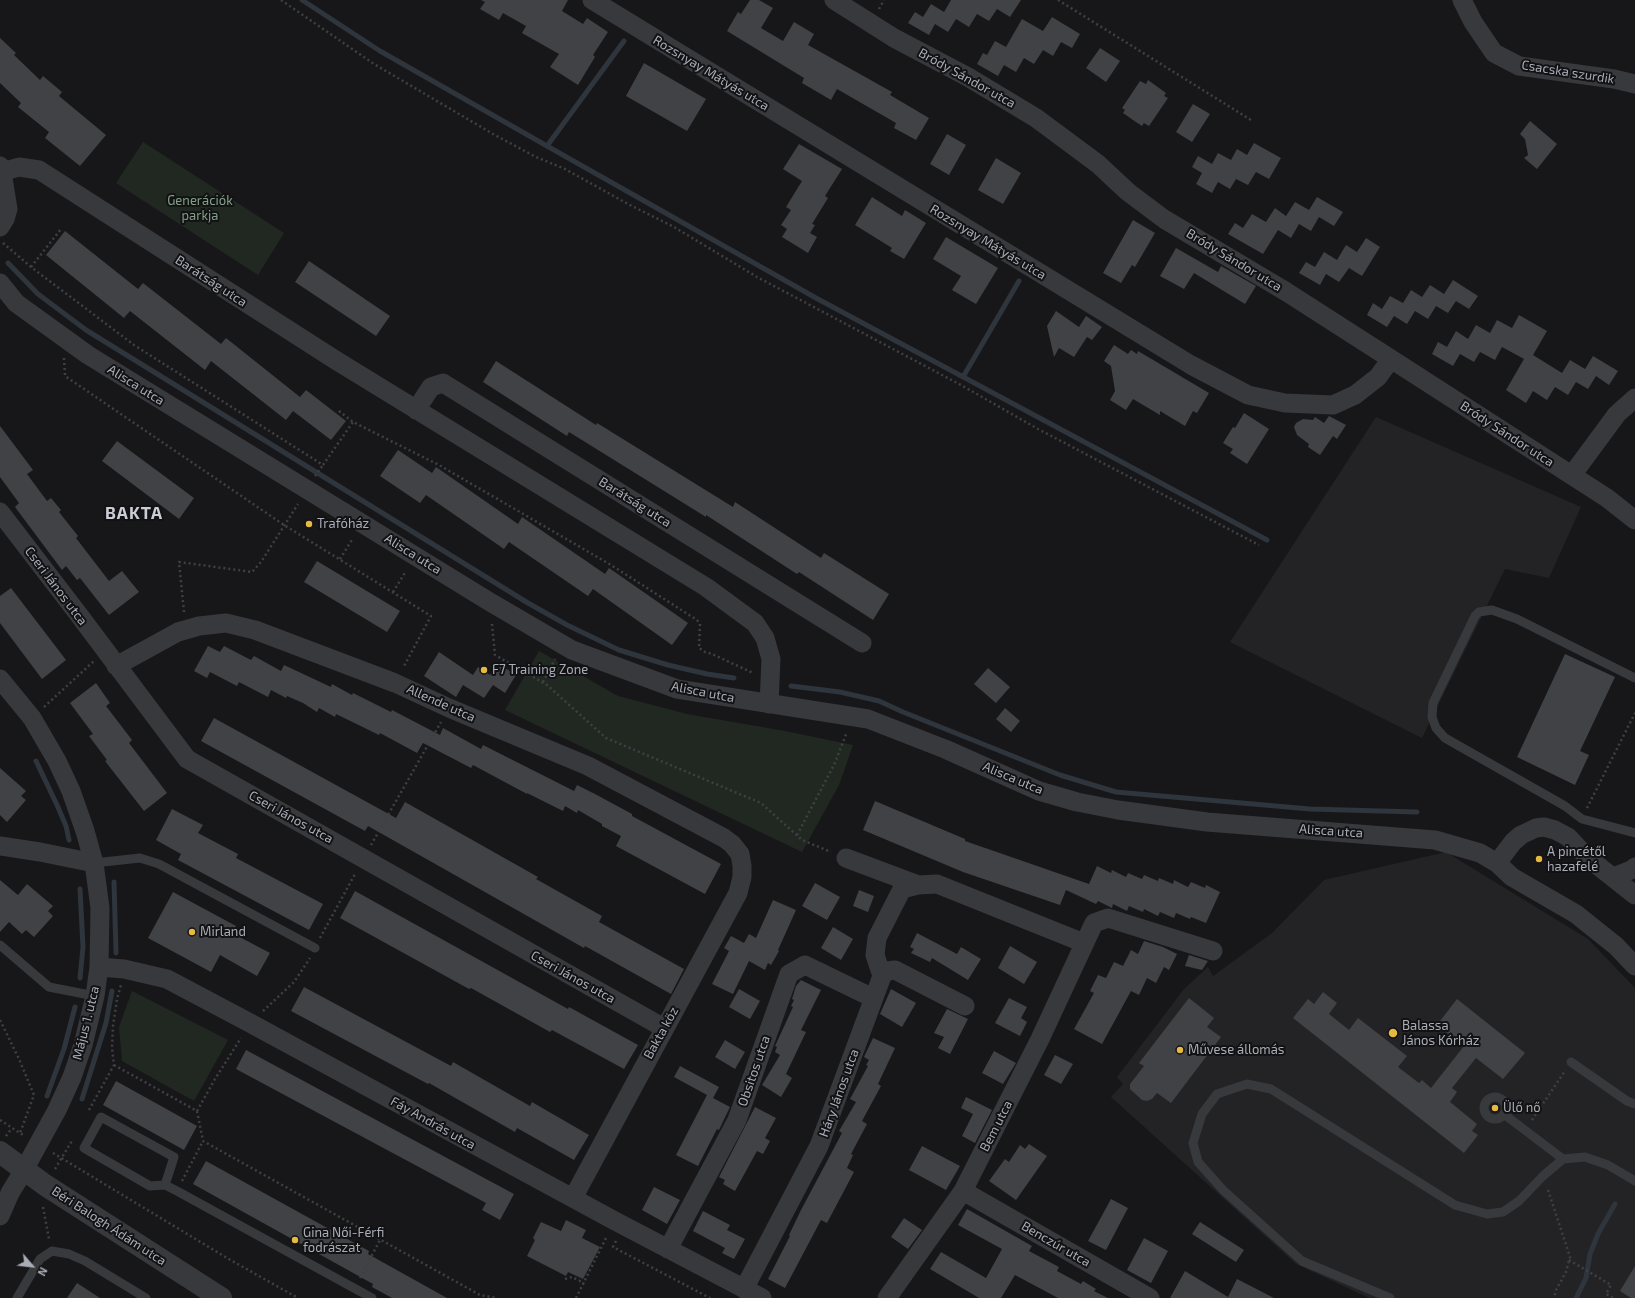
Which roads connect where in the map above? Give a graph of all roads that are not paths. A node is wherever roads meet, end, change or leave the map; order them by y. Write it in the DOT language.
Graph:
graph roads {
  1 [pos="592,0"];
  2 [pos="834,0"];
  3 [pos="1462,0"];
  4 [pos="1635,84"];
  5 [pos="1,169"];
  6 [pos="0,227"];
  7 [pos="0,283"];
  8 [pos="1391,359"];
  9 [pos="1635,398"];
  10 [pos="416,410"];
  11 [pos="1572,475"];
  12 [pos="0,512"];
  13 [pos="1635,520"];
  14 [pos="862,643"];
  15 [pos="111,658"];
  16 [pos="1635,678"];
  17 [pos="0,679"];
  18 [pos="769,704"];
  19 [pos="1635,833"];
  20 [pos="0,846"];
  21 [pos="846,858"];
  22 [pos="94,863"];
  23 [pos="1497,863"];
  24 [pos="742,866"];
  25 [pos="1635,867"];
  26 [pos="1613,877"];
  27 [pos="918,885"];
  28 [pos="1635,895"];
  29 [pos="1084,943"];
  30 [pos="0,945"];
  31 [pos="315,948"];
  32 [pos="1212,951"];
  33 [pos="1635,966"];
  34 [pos="98,967"];
  35 [pos="882,976"];
  36 [pos="95,996"];
  37 [pos="873,998"];
  38 [pos="965,1006"];
  39 [pos="664,1028"];
  40 [pos="1571,1062"];
  41 [pos="1635,1104"];
  42 [pos="1505,1115"];
  43 [pos="0,1152"];
  44 [pos="1563,1159"];
  45 [pos="24,1170"];
  46 [pos="1635,1181"];
  47 [pos="165,1185"];
  48 [pos="963,1191"];
  49 [pos="573,1198"];
  50 [pos="0,1216"];
  51 [pos="668,1249"];
  52 [pos="744,1289"];
  53 [pos="17,1298"];
  54 [pos="146,1298"];
  55 [pos="221,1298"];
  56 [pos="372,1298"];
  57 [pos="762,1298"];
  58 [pos="887,1298"];
  59 [pos="1150,1298"];
  60 [pos="1390,1298"];
  1 -- 8 [label="street, Rozsnyay Mátyás utca"];
  2 -- 8 [label="street, Bródy Sándor utca"];
  3 -- 4 [label="street, Csacska szurdik"];
  5 -- 6 [label="street, Barátság utca"];
  5 -- 10 [label="street, Barátság utca"];
  7 -- 18 [label="street, Alisca utca"];
  8 -- 11 [label="street, Bródy Sándor utca"];
  9 -- 11 [label="street"];
  10 -- 14 [label="street, Barátság utca"];
  10 -- 18 [label="street, Barátság utca"];
  11 -- 13 [label="street, Bródy Sándor utca"];
  12 -- 15 [label="street, Cseri János utca"];
  15 -- 24 [label="street, Allende utca"];
  15 -- 39 [label="street, Cseri János utca"];
  16 -- 19 [label="lane"];
  17 -- 22 [label="street, Május 1. utca"];
  18 -- 23 [label="street, Alisca utca"];
  20 -- 22 [label="street"];
  21 -- 27 [label="street"];
  22 -- 31 [label="lane"];
  22 -- 34 [label="street, Május 1. utca"];
  23 -- 26 [label="street"];
  23 -- 33 [label="street, Alisca utca"];
  24 -- 39 [label="street, Bakta köz"];
  25 -- 26 [label="street"];
  26 -- 28 [label="street"];
  27 -- 29 [label="street"];
  27 -- 35 [label="street"];
  29 -- 32 [label="street, Bem utca"];
  29 -- 48 [label="street, Bem utca"];
  30 -- 36 [label="lane"];
  34 -- 36 [label="street, Május 1. utca"];
  34 -- 49 [label="street, Fáy András utca"];
  35 -- 37 [label="street, Háry János utca"];
  35 -- 38 [label="street"];
  36 -- 45 [label="street, Május 1. utca"];
  37 -- 51 [label="street, Obsitos utca"];
  37 -- 52 [label="street, Háry János utca"];
  39 -- 49 [label="street, Bakta köz"];
  40 -- 41 [label="lane"];
  42 -- 44 [label="lane"];
  43 -- 45 [label="street, Béri Balogh Ádám utca"];
  44 -- 46 [label="lane"];
  44 -- 60 [label="lane"];
  45 -- 50 [label="street, Május 1. utca"];
  45 -- 55 [label="street, Béri Balogh Ádám utca"];
  47 -- 47 [label="lane"];
  47 -- 56 [label="lane"];
  48 -- 58 [label="street, Bem utca"];
  48 -- 59 [label="street, Benczúr utca"];
  49 -- 51 [label="street, Fáy András utca"];
  51 -- 52 [label="street, Fáy András utca"];
  52 -- 57 [label="street, Fáy András utca"];
  53 -- 54 [label="lane"];
}
